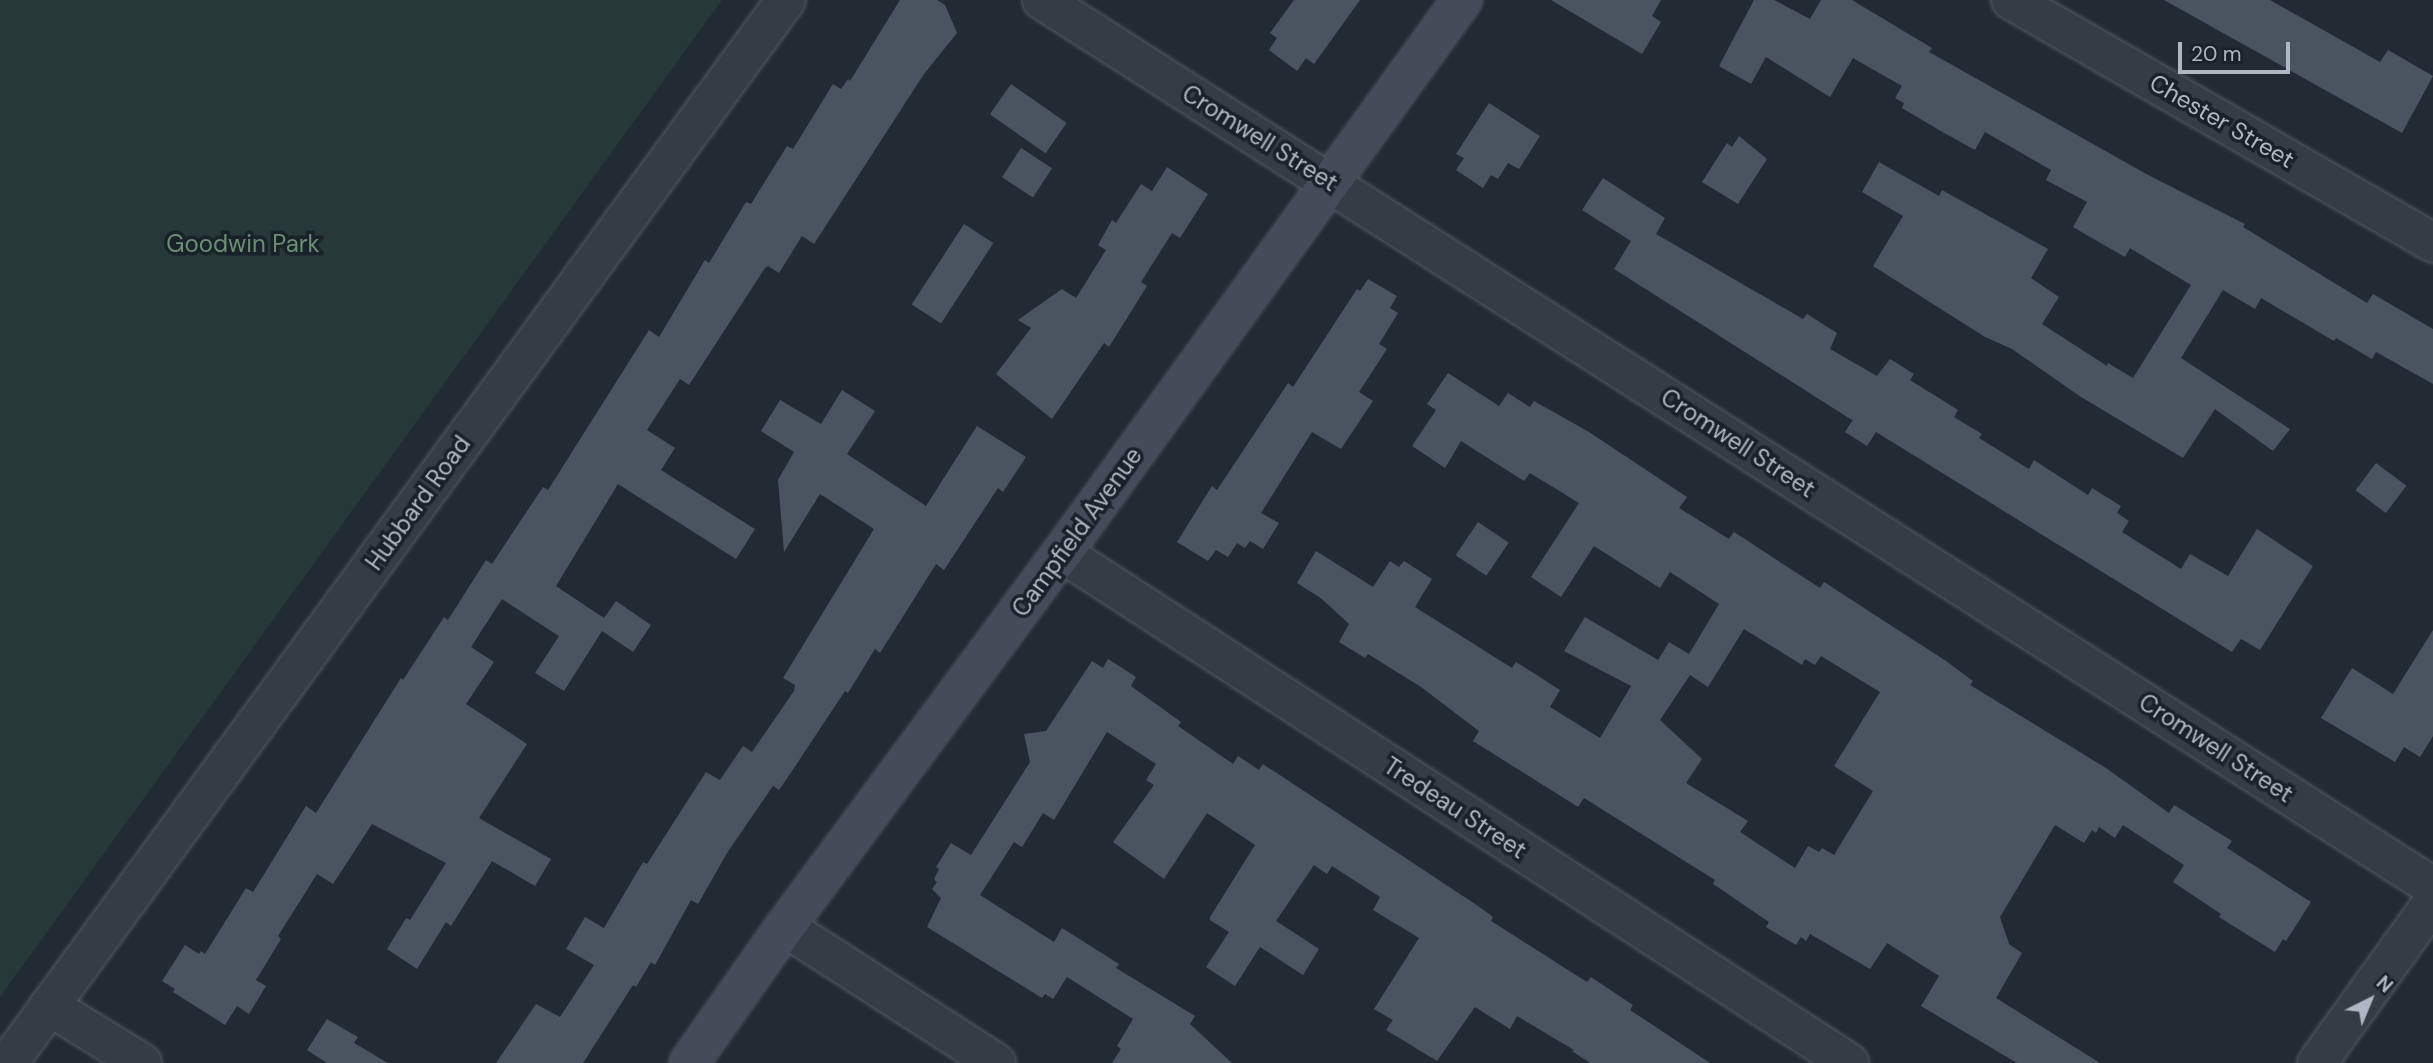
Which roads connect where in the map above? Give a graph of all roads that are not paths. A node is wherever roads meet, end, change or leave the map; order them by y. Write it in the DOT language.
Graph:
graph roads {
  1 [pos="786,0"];
  2 [pos="1042,0"];
  3 [pos="1462,0"];
  4 [pos="2011,0"];
  5 [pos="1331,183"];
  6 [pos="2433,243"];
  7 [pos="1062,553"];
  8 [pos="2433,887"];
  9 [pos="2433,902"];
  10 [pos="785,927"];
  11 [pos="49,1006"];
  12 [pos="8,1063"];
  13 [pos="142,1063"];
  14 [pos="689,1063"];
  15 [pos="996,1063"];
  16 [pos="1849,1063"];
  17 [pos="2317,1063"];
  1 -- 11 [label="street, Hubbard Road"];
  2 -- 5 [label="street, Cromwell Street"];
  3 -- 5 [label="street, Campfield Avenue"];
  4 -- 6 [label="street, Chester Street"];
  5 -- 7 [label="street, Campfield Avenue"];
  5 -- 8 [label="street, Cromwell Street"];
  7 -- 10 [label="street, Campfield Avenue"];
  7 -- 16 [label="street, Tredeau Street"];
  9 -- 17 [label="street"];
  10 -- 14 [label="street, Campfield Avenue"];
  10 -- 15 [label="street"];
  11 -- 12 [label="street, Hubbard Road"];
  11 -- 13 [label="street"];
}
